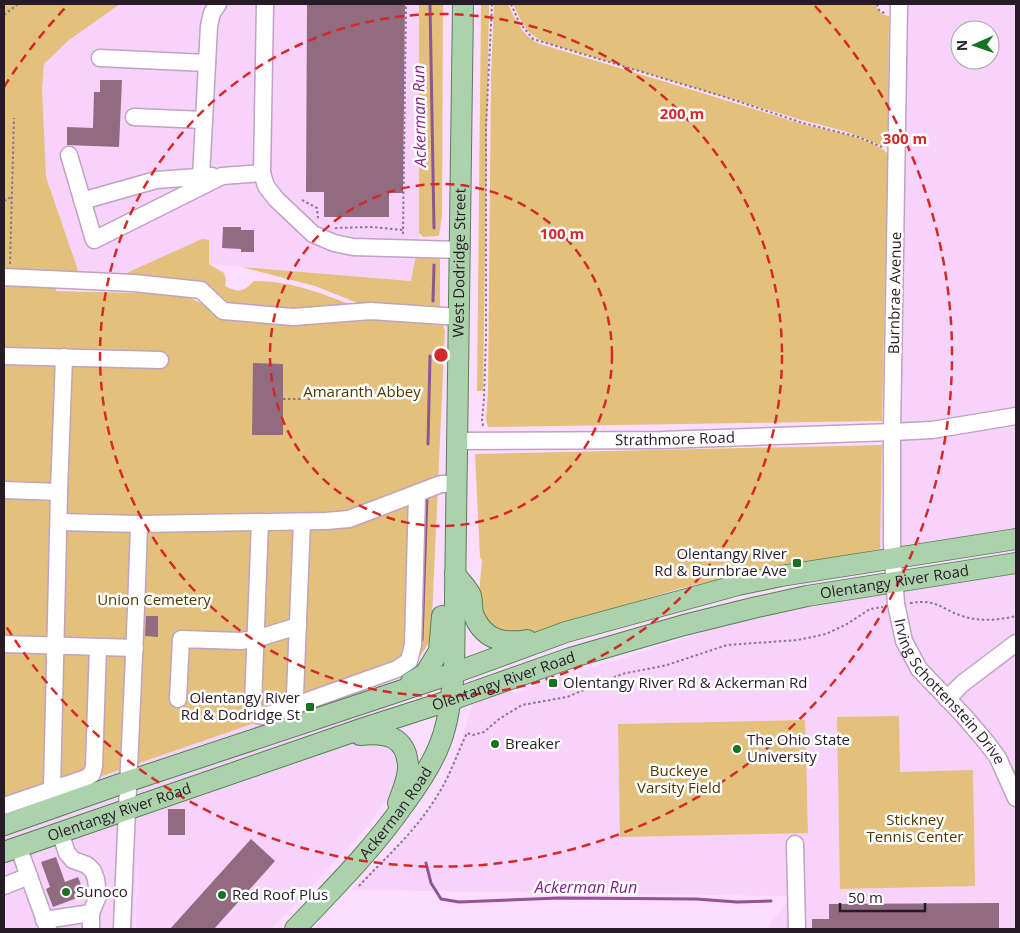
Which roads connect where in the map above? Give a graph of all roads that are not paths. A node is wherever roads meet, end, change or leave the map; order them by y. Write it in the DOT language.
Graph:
graph roads {
  1 [pos="218,4"];
  2 [pos="265,4"];
  3 [pos="463,4"];
  4 [pos="899,4"];
  5 [pos="100,58"];
  6 [pos="207,63"];
  7 [pos="134,117"];
  8 [pos="204,120"];
  9 [pos="69,155"];
  10 [pos="262,173"];
  11 [pos="222,176"];
  12 [pos="201,177"];
  13 [pos="82,201"];
  14 [pos="460,250"];
  15 [pos="7,277"];
  16 [pos="459,318"];
  17 [pos="4,356"];
  18 [pos="64,357"];
  19 [pos="160,360"];
  20 [pos="1016,416"];
  21 [pos="892,432"];
  22 [pos="457,441"];
  23 [pos="457,484"];
  24 [pos="4,490"];
  25 [pos="59,492"];
  26 [pos="417,493"];
  27 [pos="59,522"];
  28 [pos="260,522"];
  29 [pos="302,522"];
  30 [pos="139,524"];
  31 [pos="456,531"];
  32 [pos="1016,539"];
  33 [pos="892,559"];
  34 [pos="1016,563"];
  35 [pos="454,574"];
  36 [pos="893,582"];
  37 [pos="298,626"];
  38 [pos="566,632"];
  39 [pos="255,639"];
  40 [pos="1016,643"];
  41 [pos="4,644"];
  42 [pos="56,645"];
  43 [pos="98,647"];
  44 [pos="135,648"];
  45 [pos="454,673"];
  46 [pos="394,693"];
  47 [pos="178,699"];
  48 [pos="947,699"];
  49 [pos="451,700"];
  50 [pos="297,705"];
  51 [pos="336,738"];
  52 [pos="129,781"];
  53 [pos="52,789"];
  54 [pos="1016,798"];
  55 [pos="4,806"];
  56 [pos="126,809"];
  57 [pos="392,822"];
  58 [pos="4,825"];
  59 [pos="60,832"];
  60 [pos="796,844"];
  61 [pos="11,849"];
  62 [pos="29,876"];
  63 [pos="124,878"];
  64 [pos="96,879"];
  65 [pos="4,886"];
  66 [pos="91,921"];
  67 [pos="46,924"];
  68 [pos="122,929"];
  69 [pos="295,929"];
  70 [pos="797,929"];
  1 -- 6 [label="street"];
  2 -- 10 [label="street"];
  3 -- 14 [label="main road, West Dodridge Street"];
  4 -- 21 [label="street, Burnbrae Avenue"];
  5 -- 6 [label="street"];
  6 -- 8 [label="street"];
  7 -- 8 [label="street"];
  8 -- 12 [label="street"];
  9 -- 13 [label="street"];
  10 -- 11 [label="street"];
  10 -- 14 [label="street"];
  11 -- 12 [label="street"];
  11 -- 13 [label="street"];
  12 -- 13 [label="street"];
  14 -- 16 [label="main road, West Dodridge Street"];
  15 -- 16 [label="street"];
  16 -- 22 [label="main road, West Dodridge Street"];
  17 -- 18 [label="street"];
  18 -- 19 [label="street"];
  18 -- 25 [label="street"];
  20 -- 21 [label="street, Strathmore Road"];
  21 -- 22 [label="street, Strathmore Road"];
  21 -- 33 [label="street, Burnbrae Avenue"];
  22 -- 23 [label="main road, West Dodridge Street"];
  23 -- 26 [label="street"];
  23 -- 31 [label="main road, West Dodridge Street"];
  24 -- 25 [label="street"];
  25 -- 27 [label="street"];
  26 -- 29 [label="street"];
  26 -- 50 [label="street"];
  27 -- 30 [label="street"];
  27 -- 42 [label="street"];
  28 -- 29 [label="street"];
  28 -- 30 [label="street"];
  28 -- 39 [label="street"];
  29 -- 37 [label="street"];
  30 -- 44 [label="street"];
  31 -- 35 [label="main road, West Dodridge Street"];
  31 -- 46 [label="main road"];
  32 -- 33 [label="main road, Olentangy River Road"];
  33 -- 36 [label="street, Burnbrae Avenue"];
  33 -- 38 [label="main road, Olentangy River Road"];
  34 -- 36 [label="main road, Olentangy River Road"];
  35 -- 38 [label="main road"];
  35 -- 45 [label="main road, West Dodridge Street"];
  36 -- 48 [label="street, Irving Schottenstein Drive"];
  36 -- 49 [label="main road, Olentangy River Road"];
  37 -- 39 [label="street"];
  37 -- 50 [label="street"];
  38 -- 45 [label="main road, Olentangy River Road"];
  39 -- 47 [label="street"];
  39 -- 50 [label="street"];
  40 -- 48 [label="street"];
  41 -- 42 [label="street"];
  42 -- 43 [label="street"];
  42 -- 53 [label="street"];
  43 -- 44 [label="street"];
  43 -- 53 [label="street"];
  44 -- 52 [label="street"];
  45 -- 46 [label="main road, Olentangy River Road"];
  45 -- 49 [label="main road, Ackerman Road"];
  46 -- 52 [label="main road, Olentangy River Road"];
  48 -- 54 [label="street, Irving Schottenstein Drive"];
  49 -- 51 [label="main road, Olentangy River Road"];
  49 -- 57 [label="main road, Ackerman Road"];
  51 -- 56 [label="main road, Olentangy River Road"];
  51 -- 57 [label="main road"];
  52 -- 56 [label="street"];
  52 -- 58 [label="main road, Olentangy River Road"];
  53 -- 55 [label="street"];
  56 -- 59 [label="main road, Olentangy River Road"];
  56 -- 63 [label="street"];
  57 -- 69 [label="main road, Ackerman Road"];
  59 -- 61 [label="main road, Olentangy River Road"];
  59 -- 64 [label="street"];
  60 -- 70 [label="street"];
  61 -- 62 [label="street"];
  62 -- 65 [label="street"];
  62 -- 67 [label="street"];
  63 -- 64 [label="street"];
  63 -- 68 [label="street"];
  64 -- 66 [label="street"];
  66 -- 67 [label="street"];
}
